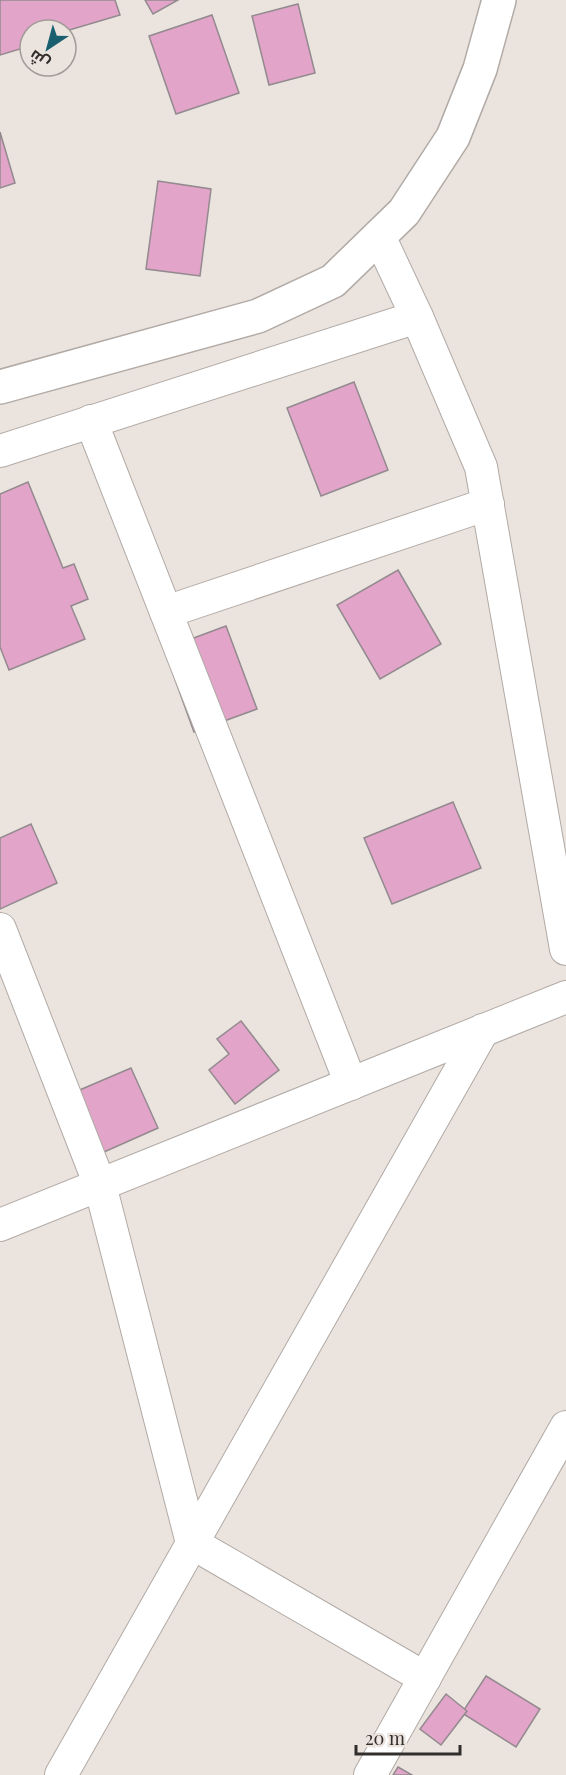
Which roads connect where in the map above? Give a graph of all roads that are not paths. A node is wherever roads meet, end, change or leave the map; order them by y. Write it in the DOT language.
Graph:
graph roads {
  1 [pos="499,0"];
  2 [pos="379,237"];
  3 [pos="417,317"];
  4 [pos="0,387"];
  5 [pos="91,422"];
  6 [pos="0,451"];
  7 [pos="488,504"];
  8 [pos="166,612"];
  9 [pos="0,929"];
  10 [pos="566,949"];
  11 [pos="566,997"];
  12 [pos="483,1030"];
  13 [pos="351,1084"];
  14 [pos="100,1185"];
  15 [pos="0,1225"];
  16 [pos="566,1427"];
  17 [pos="192,1543"];
  18 [pos="425,1678"];
  19 [pos="60,1775"];
  20 [pos="370,1775"];
  1 -- 2 [label="street"];
  2 -- 3 [label="street"];
  2 -- 4 [label="street"];
  3 -- 5 [label="street"];
  3 -- 7 [label="street"];
  5 -- 6 [label="street"];
  5 -- 8 [label="street"];
  7 -- 8 [label="street"];
  7 -- 10 [label="street"];
  8 -- 13 [label="street"];
  9 -- 14 [label="street"];
  11 -- 12 [label="street"];
  12 -- 13 [label="street"];
  12 -- 17 [label="street"];
  13 -- 14 [label="street"];
  14 -- 15 [label="street"];
  14 -- 17 [label="street"];
  16 -- 18 [label="street"];
  17 -- 18 [label="street"];
  17 -- 19 [label="street"];
  18 -- 20 [label="street"];
}
